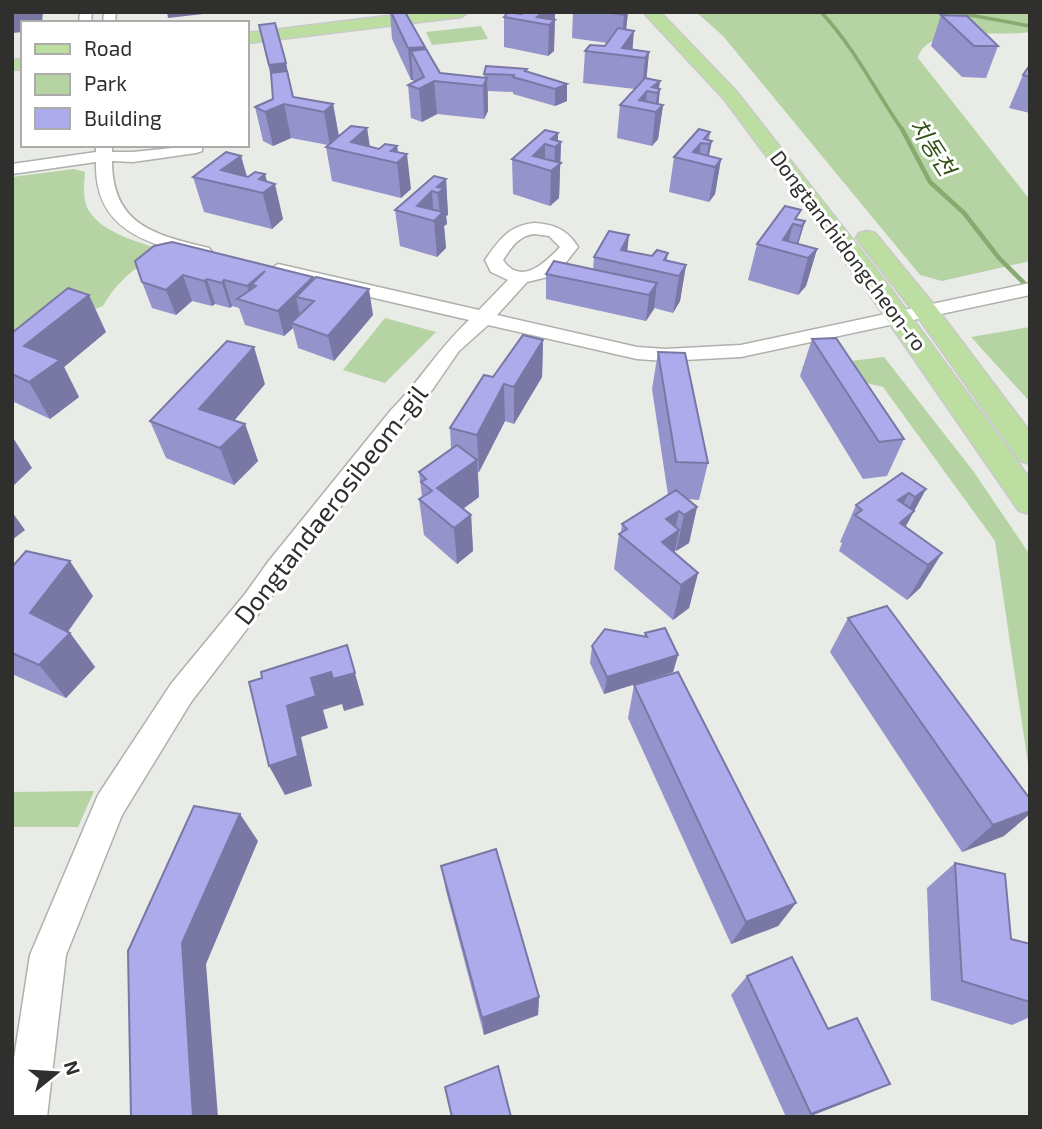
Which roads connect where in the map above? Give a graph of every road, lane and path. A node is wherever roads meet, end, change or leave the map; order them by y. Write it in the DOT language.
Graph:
graph roads {
  1 [pos="332,12"];
  2 [pos="461,12"];
  3 [pos="651,12"];
  4 [pos="673,12"];
  5 [pos="248,22"];
  6 [pos="248,38"];
  7 [pos="790,140"];
  8 [pos="196,148"];
  9 [pos="104,151"];
  10 [pos="12,169"];
  11 [pos="858,226"];
  12 [pos="224,257"];
  13 [pos="264,267"];
  14 [pos="520,278"];
  15 [pos="1030,289"];
  16 [pos="926,311"];
  17 [pos="484,317"];
  18 [pos="897,318"];
  19 [pos="1030,454"];
  20 [pos="1030,503"];
  21 [pos="27,1117"];
  1 -- 5 [label="main road"];
  2 -- 6 [label="main road"];
  3 -- 18 [label="main road, Dongtanchidongcheon-ro"];
  4 -- 7 [label="main road, Dongtanchidongcheon-ro"];
  8 -- 9 [label="street"];
  9 -- 10 [label="street"];
  9 -- 12 [label="street"];
  11 -- 16 [label="main road, Dongtanchidongcheon-ro"];
  13 -- 17 [label="street"];
  14 -- 17 [label="street"];
  15 -- 16 [label="street"];
  16 -- 18 [label="street"];
  16 -- 19 [label="main road, Dongtanchidongcheon-ro"];
  17 -- 18 [label="street"];
  17 -- 21 [label="street, Dongtandaerosibeom-gil"];
  18 -- 20 [label="main road, Dongtanchidongcheon-ro"];
}
